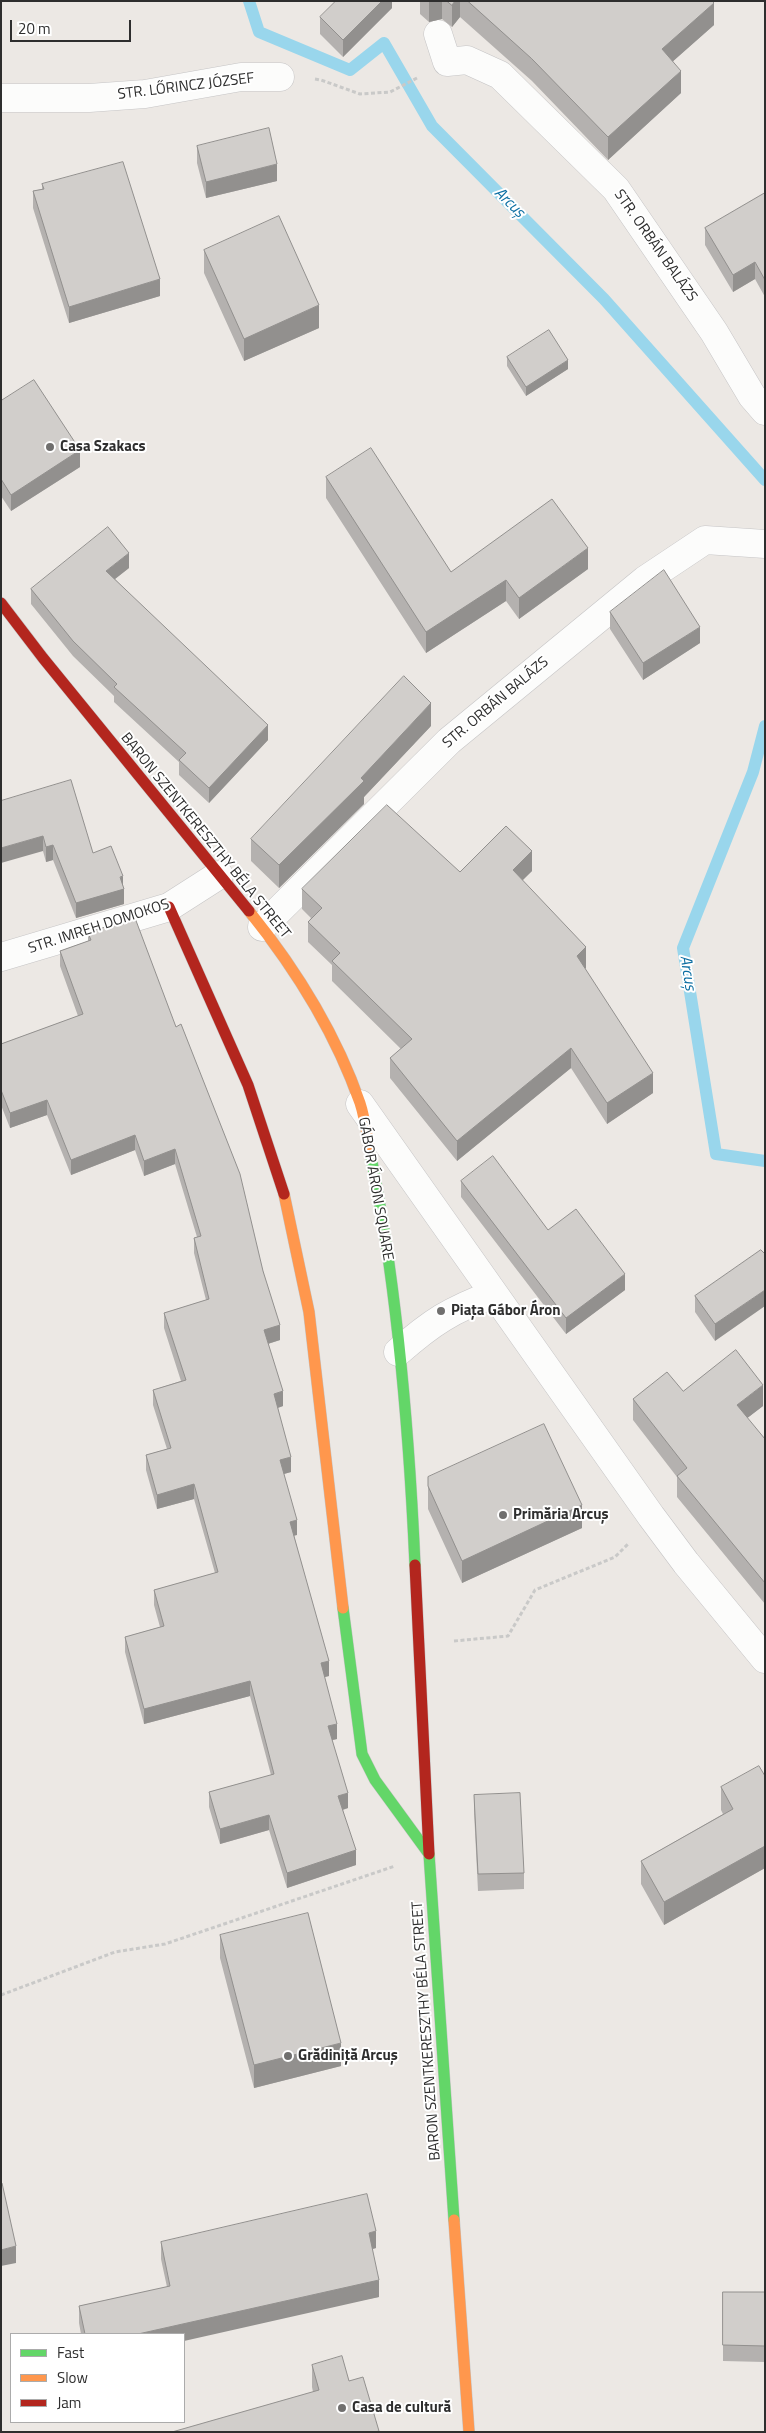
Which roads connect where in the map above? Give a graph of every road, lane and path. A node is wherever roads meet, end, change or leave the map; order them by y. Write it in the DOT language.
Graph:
graph roads {
  1 [pos="438,34"];
  2 [pos="280,77"];
  3 [pos="390,92"];
  4 [pos="1,98"];
  5 [pos="765,411"];
  6 [pos="765,544"];
  7 [pos="1,603"];
  8 [pos="219,875"];
  9 [pos="169,907"];
  10 [pos="262,927"];
  11 [pos="1,957"];
  12 [pos="360,1104"];
  13 [pos="494,1294"];
  14 [pos="398,1352"];
  15 [pos="651,1516"];
  16 [pos="418,1628"];
  17 [pos="452,1648"];
  18 [pos="762,1651"];
  19 [pos="429,1854"];
  20 [pos="1,1995"];
  21 [pos="469,2432"];
  1 -- 5 [label="street, STR. ORBÁN BALÁZS"];
  2 -- 3 [label="path"];
  2 -- 4 [label="street, STR. LŐRINCZ JÓZSEF"];
  6 -- 10 [label="street, STR. ORBÁN BALÁZS"];
  7 -- 8 [label="street, BARON SZENTKERESZTHY BÉLA STREET"];
  8 -- 9 [label="street, STR. IMREH DOMOKOS"];
  8 -- 10 [label="street, BARON SZENTKERESZTHY BÉLA STREET"];
  9 -- 11 [label="street, STR. IMREH DOMOKOS"];
  9 -- 19 [label="street"];
  10 -- 12 [label="street, BARON SZENTKERESZTHY BÉLA STREET"];
  12 -- 13 [label="street, GÁBOR ÁRON SQUARE"];
  12 -- 14 [label="street, GÁBOR ÁRON SQUARE"];
  13 -- 14 [label="street"];
  13 -- 15 [label="street, GÁBOR ÁRON SQUARE"];
  14 -- 16 [label="street, GÁBOR ÁRON SQUARE"];
  15 -- 17 [label="path"];
  15 -- 18 [label="street, GÁBOR ÁRON SQUARE"];
  16 -- 19 [label="street, BARON SZENTKERESZTHY BÉLA STREET"];
  19 -- 20 [label="path"];
  19 -- 21 [label="street, BARON SZENTKERESZTHY BÉLA STREET"];
}
